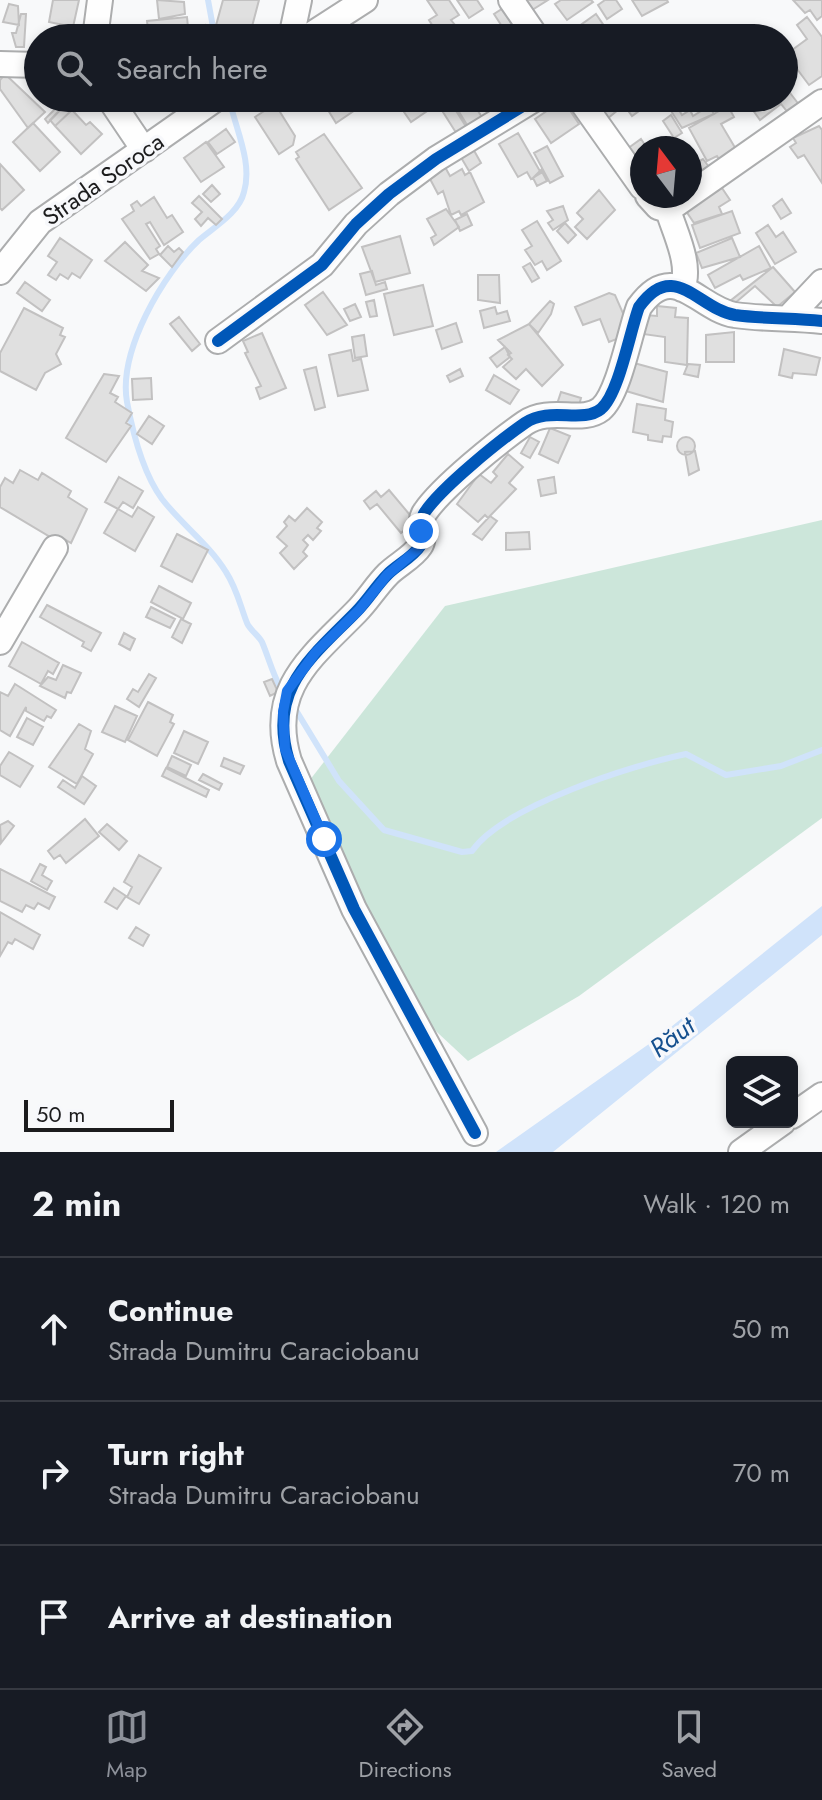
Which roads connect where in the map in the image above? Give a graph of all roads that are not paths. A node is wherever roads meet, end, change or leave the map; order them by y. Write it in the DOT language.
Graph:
graph roads {
  1 [pos="100,0"];
  2 [pos="299,0"];
  3 [pos="365,0"];
  4 [pos="511,0"];
  5 [pos="97,24"];
  6 [pos="294,24"];
  7 [pos="328,24"];
  8 [pos="527,24"];
  9 [pos="0,64"];
  10 [pos="24,65"];
  11 [pos="822,102"];
  12 [pos="118,112"];
  13 [pos="197,112"];
  14 [pos="513,112"];
  15 [pos="589,112"];
  16 [pos="144,150"];
  17 [pos="630,170"];
  18 [pos="702,176"];
  19 [pos="660,208"];
  20 [pos="0,272"];
  21 [pos="822,282"];
  22 [pos="682,289"];
  23 [pos="789,317"];
  24 [pos="822,321"];
  25 [pos="218,341"];
  26 [pos="55,548"];
  27 [pos="0,642"];
  28 [pos="822,1095"];
  29 [pos="798,1112"];
  30 [pos="775,1128"];
  31 [pos="475,1133"];
  32 [pos="741,1152"];
  1 -- 5 [label="street"];
  2 -- 6 [label="street"];
  3 -- 7 [label="street"];
  4 -- 8 [label="street"];
  9 -- 10 [label="street"];
  11 -- 18 [label="street"];
  12 -- 16 [label="street"];
  13 -- 16 [label="street, Strada Soroca"];
  14 -- 25 [label="street"];
  15 -- 17 [label="street"];
  16 -- 20 [label="street, Strada Soroca"];
  19 -- 22 [label="street"];
  21 -- 23 [label="street"];
  22 -- 23 [label="street"];
  22 -- 31 [label="street"];
  23 -- 24 [label="street"];
  26 -- 27 [label="street"];
  28 -- 29 [label="street"];
  30 -- 32 [label="street"];
}
